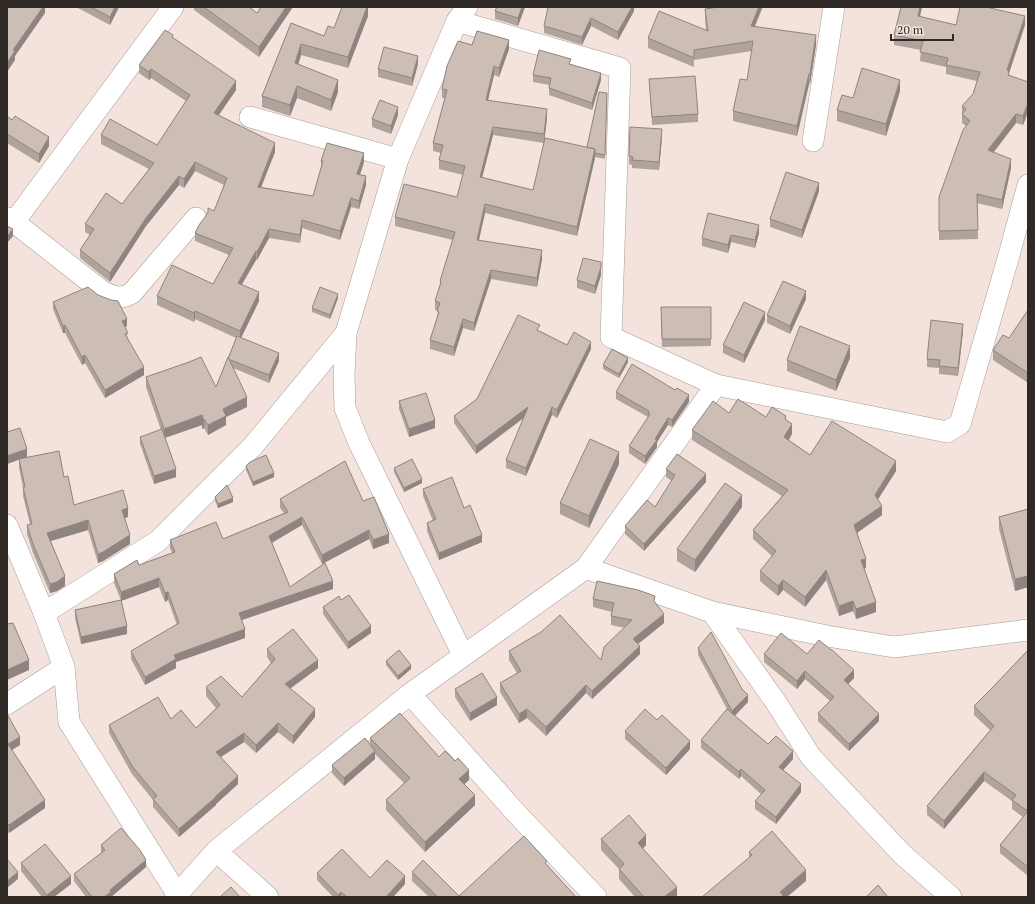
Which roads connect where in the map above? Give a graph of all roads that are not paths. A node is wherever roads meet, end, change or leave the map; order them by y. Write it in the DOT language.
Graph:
graph roads {
  1 [pos="173,7"];
  2 [pos="834,7"];
  3 [pos="462,14"];
  4 [pos="250,118"];
  5 [pos="813,142"];
  6 [pos="398,160"];
  7 [pos="1028,185"];
  8 [pos="196,218"];
  9 [pos="11,220"];
  10 [pos="346,333"];
  11 [pos="716,385"];
  12 [pos="7,525"];
  13 [pos="586,568"];
  14 [pos="712,612"];
  15 [pos="44,613"];
  16 [pos="1028,630"];
  17 [pos="463,656"];
  18 [pos="64,667"];
  19 [pos="410,694"];
  20 [pos="7,704"];
  21 [pos="216,851"];
  22 [pos="176,895"];
  23 [pos="268,897"];
  24 [pos="596,897"];
  25 [pos="951,897"];
  1 -- 9 [label="street"];
  2 -- 5 [label="street"];
  3 -- 6 [label="street"];
  3 -- 11 [label="street"];
  4 -- 6 [label="street"];
  6 -- 10 [label="street"];
  7 -- 11 [label="street"];
  8 -- 9 [label="street"];
  10 -- 15 [label="street"];
  10 -- 17 [label="street"];
  11 -- 13 [label="street"];
  12 -- 15 [label="street"];
  13 -- 14 [label="street"];
  13 -- 17 [label="street"];
  14 -- 16 [label="street"];
  14 -- 25 [label="street"];
  15 -- 18 [label="street"];
  17 -- 19 [label="street"];
  18 -- 20 [label="street"];
  18 -- 22 [label="street"];
  19 -- 21 [label="street"];
  19 -- 24 [label="street"];
  21 -- 22 [label="street"];
  21 -- 23 [label="street"];
}
